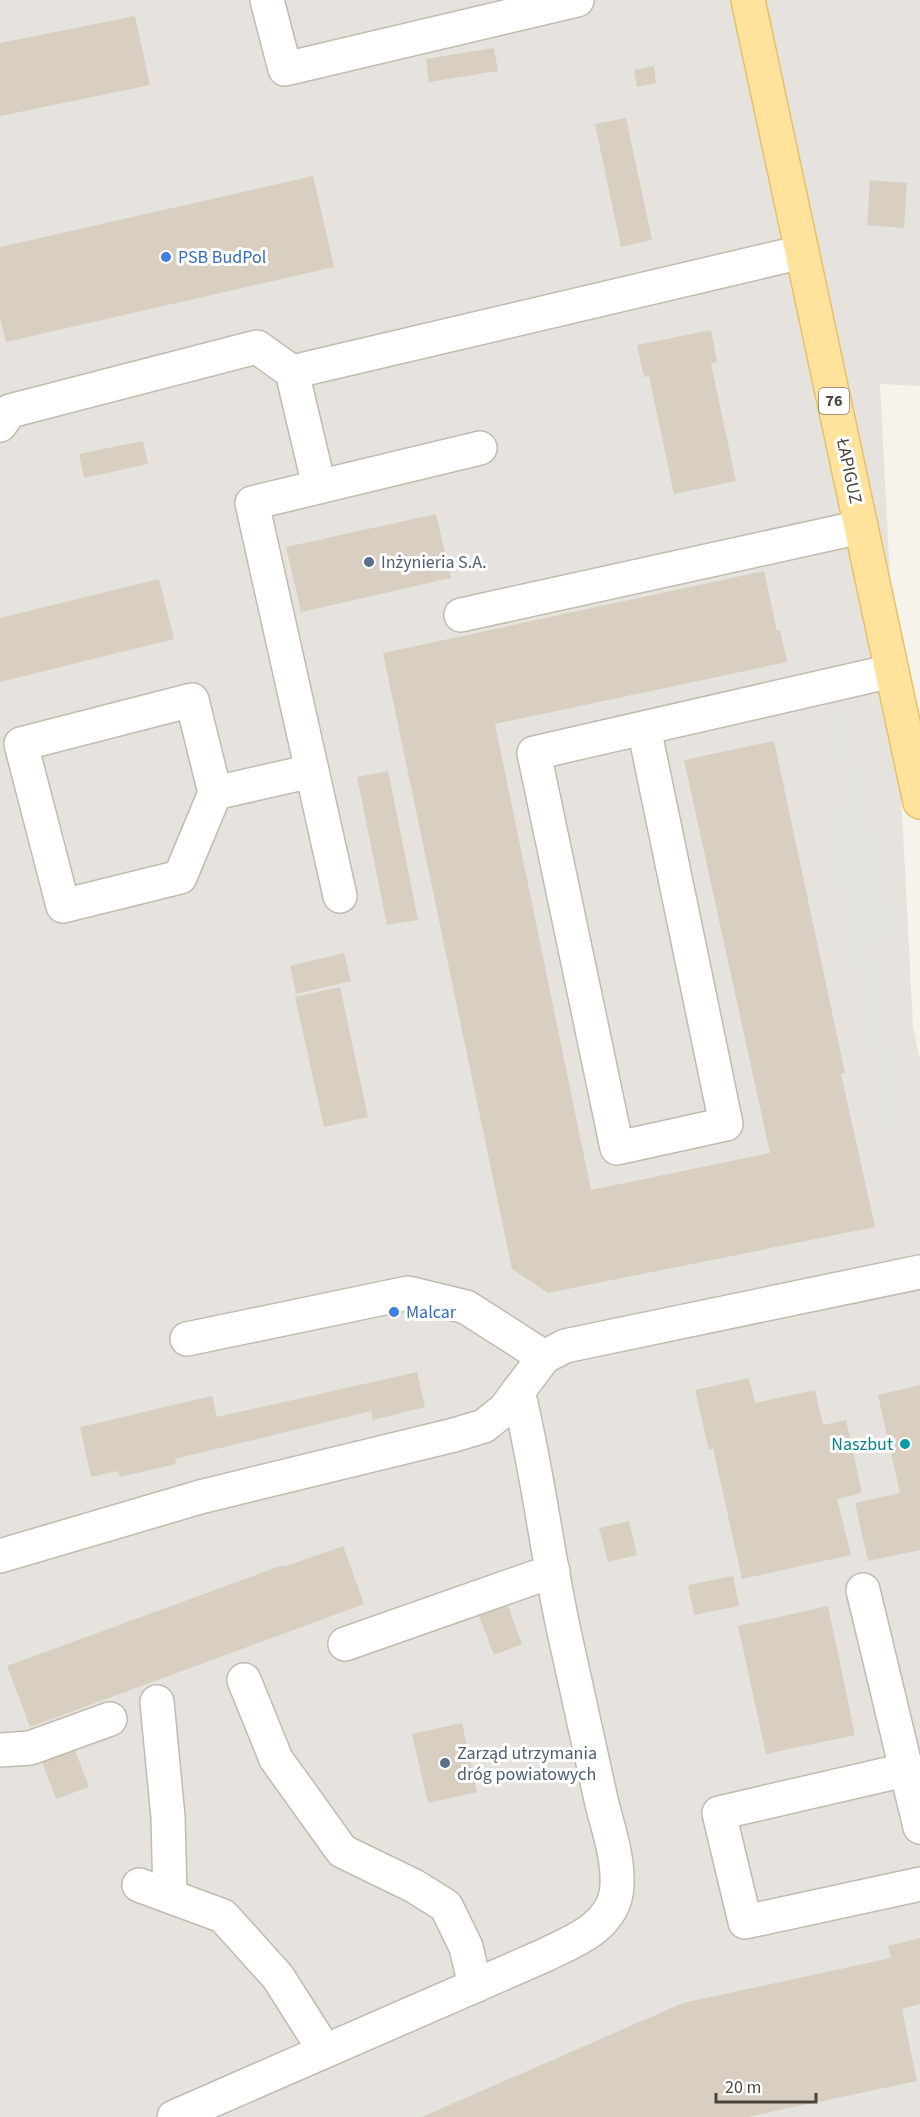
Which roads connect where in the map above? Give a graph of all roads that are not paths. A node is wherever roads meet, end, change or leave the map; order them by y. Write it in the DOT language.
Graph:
graph roads {
  1 [pos="267,0"];
  2 [pos="577,0"];
  3 [pos="747,0"];
  4 [pos="802,252"];
  5 [pos="292,372"];
  6 [pos="0,425"];
  7 [pos="480,448"];
  8 [pos="319,486"];
  9 [pos="861,527"];
  10 [pos="461,615"];
  11 [pos="892,670"];
  12 [pos="644,728"];
  13 [pos="312,771"];
  14 [pos="216,793"];
  15 [pos="920,802"];
  16 [pos="340,896"];
  17 [pos="920,1272"];
  18 [pos="187,1339"];
  19 [pos="544,1357"];
  20 [pos="518,1391"];
  21 [pos="0,1556"];
  22 [pos="553,1571"];
  23 [pos="863,1590"];
  24 [pos="345,1644"];
  25 [pos="244,1680"];
  26 [pos="157,1702"];
  27 [pos="110,1719"];
  28 [pos="0,1750"];
  29 [pos="905,1770"];
  30 [pos="920,1827"];
  31 [pos="920,1884"];
  32 [pos="139,1885"];
  33 [pos="170,1896"];
  34 [pos="475,1986"];
  35 [pos="325,2051"];
  36 [pos="174,2117"];
  1 -- 2 [label="street"];
  3 -- 4 [label="main road, ŁAPIGUZ / 76"];
  4 -- 5 [label="street"];
  4 -- 9 [label="main road, ŁAPIGUZ / 76"];
  5 -- 6 [label="street"];
  5 -- 8 [label="street"];
  7 -- 8 [label="street"];
  8 -- 13 [label="street"];
  9 -- 10 [label="street"];
  9 -- 11 [label="main road, ŁAPIGUZ / 76"];
  11 -- 12 [label="street"];
  11 -- 15 [label="main road, ŁAPIGUZ / 76"];
  12 -- 12 [label="street"];
  13 -- 14 [label="street"];
  13 -- 16 [label="street"];
  14 -- 14 [label="street"];
  17 -- 19 [label="street"];
  18 -- 19 [label="street"];
  19 -- 20 [label="street"];
  20 -- 21 [label="street"];
  20 -- 22 [label="street"];
  22 -- 24 [label="street"];
  22 -- 34 [label="street"];
  23 -- 29 [label="street"];
  25 -- 34 [label="street"];
  26 -- 33 [label="street"];
  27 -- 28 [label="street"];
  29 -- 30 [label="street"];
  29 -- 31 [label="street"];
  32 -- 33 [label="street"];
  33 -- 35 [label="street"];
  34 -- 35 [label="street"];
  35 -- 36 [label="street"];
}
